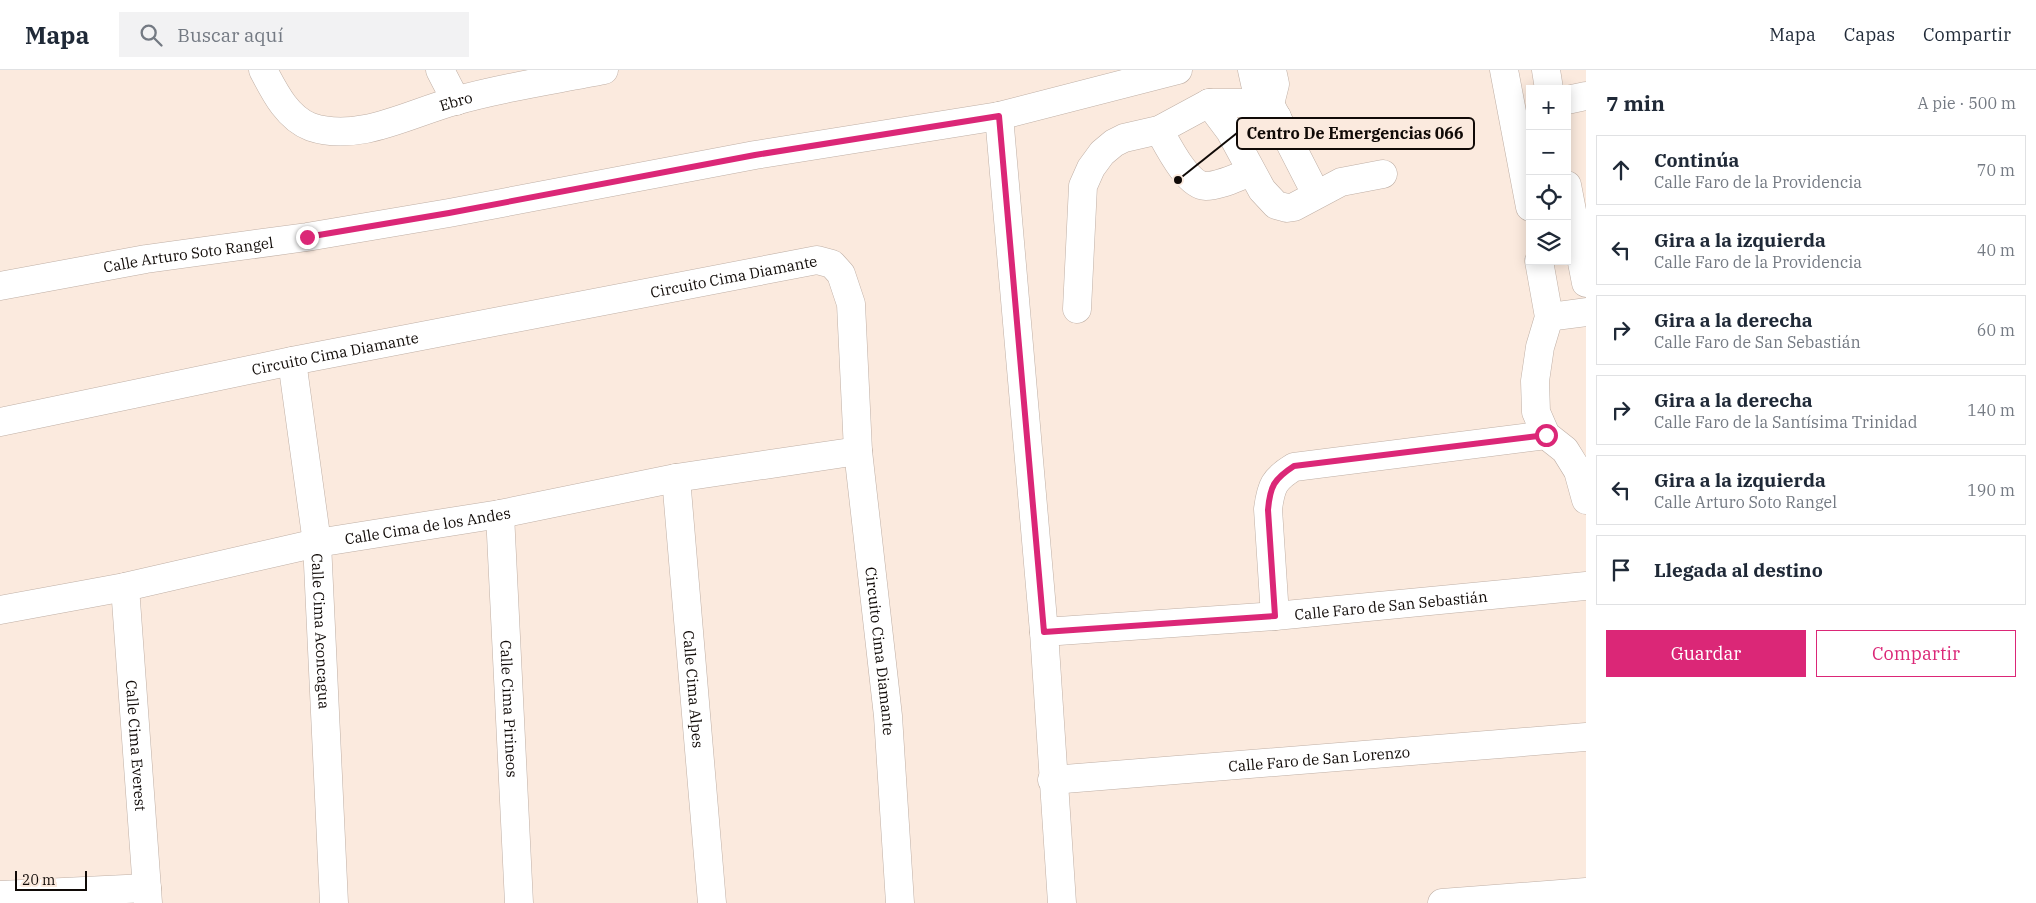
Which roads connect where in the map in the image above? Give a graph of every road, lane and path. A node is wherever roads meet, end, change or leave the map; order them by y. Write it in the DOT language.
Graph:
graph roads {
  1 [pos="263,70"];
  2 [pos="440,70"];
  3 [pos="604,70"];
  4 [pos="1252,70"];
  5 [pos="1272,70"];
  6 [pos="1504,70"];
  7 [pos="1546,70"];
  8 [pos="1163,72"];
  9 [pos="1548,85"];
  10 [pos="1586,96"];
  11 [pos="1571,99"];
  12 [pos="456,100"];
  13 [pos="1209,103"];
  14 [pos="1274,111"];
  15 [pos="1522,111"];
  16 [pos="999,116"];
  17 [pos="1159,130"];
  18 [pos="1251,172"];
  19 [pos="1383,174"];
  20 [pos="1527,175"];
  21 [pos="1316,194"];
  22 [pos="1571,195"];
  23 [pos="1580,216"];
  24 [pos="1540,265"];
  25 [pos="1586,284"];
  26 [pos="0,286"];
  27 [pos="1076,309"];
  28 [pos="1586,312"];
  29 [pos="1549,317"];
  30 [pos="292,362"];
  31 [pos="0,422"];
  32 [pos="1565,444"];
  33 [pos="858,451"];
  34 [pos="676,478"];
  35 [pos="1586,500"];
  36 [pos="500,514"];
  37 [pos="316,543"];
  38 [pos="1586,586"];
  39 [pos="125,587"];
  40 [pos="0,610"];
  41 [pos="1275,616"];
  42 [pos="1044,632"];
  43 [pos="1586,737"];
  44 [pos="1052,780"];
  45 [pos="1586,892"];
  46 [pos="0,895"];
  47 [pos="148,895"];
  48 [pos="334,903"];
  49 [pos="519,903"];
  50 [pos="712,903"];
  51 [pos="900,903"];
  52 [pos="1062,903"];
  53 [pos="1442,903"];
  1 -- 12 [label="street, Ebro"];
  2 -- 12 [label="street"];
  3 -- 12 [label="street, Ebro"];
  4 -- 14 [label="street"];
  5 -- 14 [label="street"];
  6 -- 15 [label="street"];
  7 -- 9 [label="street"];
  8 -- 16 [label="street, Calle Arturo Soto Rangel"];
  10 -- 11 [label="street"];
  13 -- 14 [label="street"];
  13 -- 17 [label="street"];
  13 -- 18 [label="street"];
  14 -- 21 [label="street"];
  15 -- 20 [label="street"];
  16 -- 26 [label="street, Calle Arturo Soto Rangel"];
  16 -- 42 [label="street"];
  17 -- 18 [label="street"];
  17 -- 27 [label="street"];
  18 -- 21 [label="street"];
  19 -- 21 [label="street"];
  22 -- 23 [label="street"];
  23 -- 25 [label="street"];
  24 -- 29 [label="street"];
  28 -- 29 [label="street"];
  29 -- 32 [label="street"];
  30 -- 31 [label="street, Circuito Cima Diamante"];
  30 -- 33 [label="street, Circuito Cima Diamante"];
  30 -- 37 [label="street, Calle Cima Aconcagua"];
  32 -- 35 [label="street"];
  32 -- 41 [label="street"];
  33 -- 34 [label="street, Calle Cima de los Andes"];
  33 -- 51 [label="street, Circuito Cima Diamante"];
  34 -- 36 [label="street, Calle Cima de los Andes"];
  34 -- 50 [label="street, Calle Cima Alpes"];
  36 -- 37 [label="street, Calle Cima de los Andes"];
  36 -- 49 [label="street, Calle Cima Pirineos"];
  37 -- 39 [label="street, Calle Cima de los Andes"];
  37 -- 48 [label="street, Calle Cima Aconcagua"];
  38 -- 41 [label="street, Calle Faro de San Sebastián"];
  39 -- 40 [label="street, Calle Cima de los Andes"];
  39 -- 47 [label="street, Calle Cima Everest"];
  41 -- 42 [label="street, Calle Faro de San Sebastián"];
  42 -- 44 [label="street"];
  43 -- 44 [label="street, Calle Faro de San Lorenzo"];
  44 -- 52 [label="street"];
  45 -- 53 [label="street"];
  46 -- 47 [label="street"];
}
